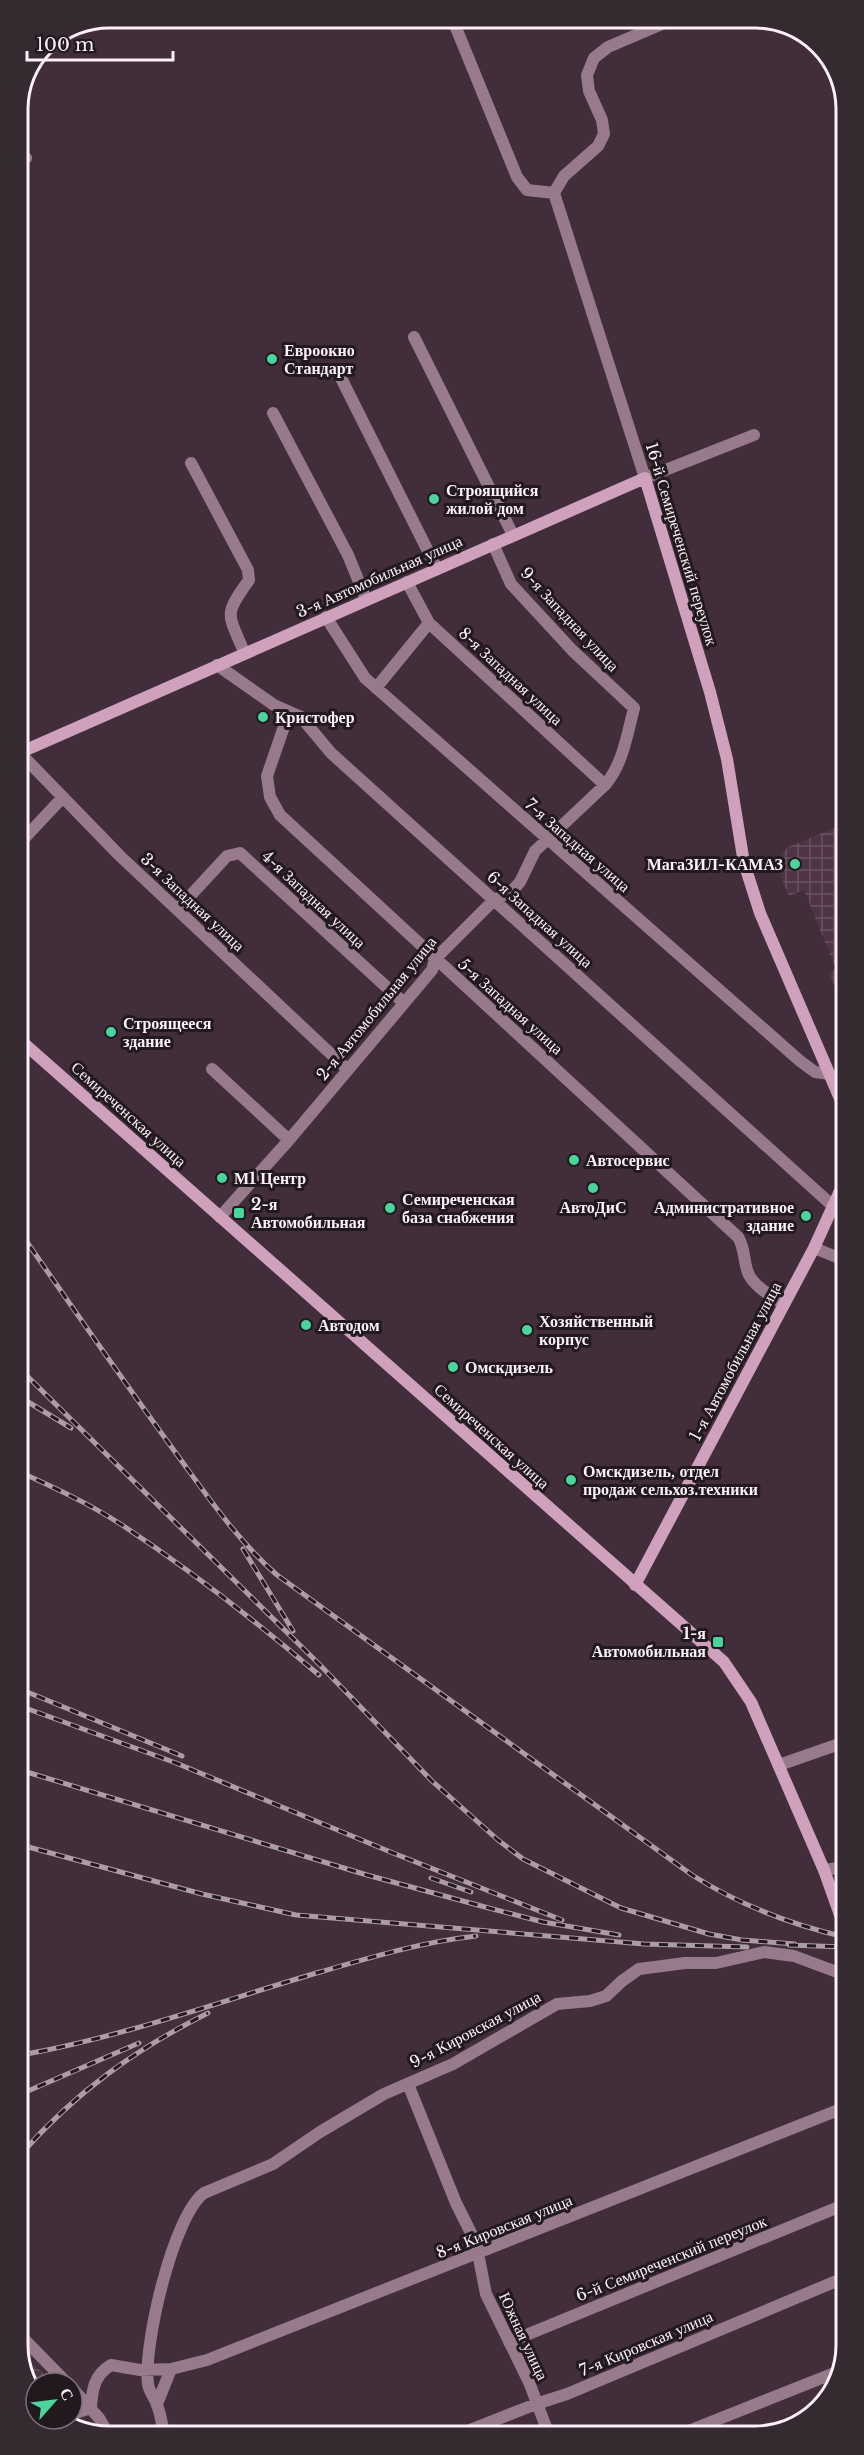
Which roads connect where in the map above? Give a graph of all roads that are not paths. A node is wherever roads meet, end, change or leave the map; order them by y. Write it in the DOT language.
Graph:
graph roads {
  1 [pos="456,29"];
  2 [pos="650,29"];
  3 [pos="554,193"];
  4 [pos="414,337"];
  5 [pos="341,378"];
  6 [pos="273,413"];
  7 [pos="754,435"];
  8 [pos="191,463"];
  9 [pos="645,478"];
  10 [pos="513,535"];
  11 [pos="493,544"];
  12 [pos="437,569"];
  13 [pos="407,582"];
  14 [pos="366,599"];
  15 [pos="326,617"];
  16 [pos="429,623"];
  17 [pos="244,652"];
  18 [pos="217,665"];
  19 [pos="376,688"];
  20 [pos="634,708"];
  21 [pos="289,712"];
  22 [pos="29,749"];
  23 [pos="29,762"];
  24 [pos="605,785"];
  25 [pos="63,797"];
  26 [pos="29,833"];
  27 [pos="546,838"];
  28 [pos="494,900"];
  29 [pos="178,909"];
  30 [pos="435,959"];
  31 [pos="404,1003"];
  32 [pos="29,1047"];
  33 [pos="212,1069"];
  34 [pos="348,1070"];
  35 [pos="830,1074"];
  36 [pos="836,1089"];
  37 [pos="289,1140"];
  38 [pos="836,1202"];
  39 [pos="834,1207"];
  40 [pos="220,1217"];
  41 [pos="814,1248"];
  42 [pos="836,1257"];
  43 [pos="783,1304"];
  44 [pos="635,1585"];
  45 [pos="836,1745"];
  46 [pos="779,1765"];
  47 [pos="836,1868"];
  48 [pos="824,1870"];
  49 [pos="836,1904"];
  50 [pos="836,1972"];
  51 [pos="408,2084"];
  52 [pos="836,2111"];
  53 [pos="836,2208"];
  54 [pos="480,2253"];
  55 [pos="836,2281"];
  56 [pos="509,2343"];
  57 [pos="29,2344"];
  58 [pos="171,2369"];
  59 [pos="149,2370"];
  60 [pos="55,2371"];
  61 [pos="830,2375"];
  62 [pos="84,2401"];
  63 [pos="157,2404"];
  64 [pos="536,2404"];
  65 [pos="91,2408"];
  66 [pos="84,2410"];
  67 [pos="103,2426"];
  68 [pos="162,2426"];
  69 [pos="480,2426"];
  70 [pos="545,2426"];
  71 [pos="701,2426"];
  1 -- 3 [label="street"];
  2 -- 3 [label="street"];
  3 -- 9 [label="street, 16-й Семиреченский переулок"];
  4 -- 10 [label="street"];
  5 -- 12 [label="street"];
  6 -- 14 [label="street"];
  7 -- 9 [label="street, 3-я Автомобильная улица"];
  8 -- 17 [label="street"];
  9 -- 10 [label="street, 3-я Автомобильная улица"];
  9 -- 35 [label="street, 16-й Семиреченский переулок"];
  10 -- 11 [label="street, 3-я Автомобильная улица"];
  11 -- 12 [label="street, 3-я Автомобильная улица"];
  11 -- 20 [label="street, 9-я Западная улица"];
  12 -- 13 [label="street, 3-я Автомобильная улица"];
  13 -- 14 [label="street, 3-я Автомобильная улица"];
  13 -- 16 [label="street, 8-я Западная улица"];
  14 -- 15 [label="street, 3-я Автомобильная улица"];
  15 -- 17 [label="street, 3-я Автомобильная улица"];
  15 -- 19 [label="street, 7-я Западная улица"];
  16 -- 19 [label="street"];
  16 -- 24 [label="street, 8-я Западная улица"];
  17 -- 18 [label="street, 3-я Автомобильная улица"];
  18 -- 21 [label="street, 6-я Западная улица"];
  18 -- 22 [label="street, 3-я Автомобильная улица"];
  19 -- 27 [label="street, 7-я Западная улица"];
  20 -- 24 [label="street, 2-я Автомобильная улица"];
  21 -- 28 [label="street, 6-я Западная улица"];
  21 -- 30 [label="street, 5-я Западная улица"];
  23 -- 25 [label="street, 3-я Западная улица"];
  24 -- 27 [label="street, 2-я Автомобильная улица"];
  25 -- 26 [label="street"];
  25 -- 29 [label="street, 3-я Западная улица"];
  27 -- 28 [label="street, 2-я Автомобильная улица"];
  27 -- 35 [label="street, 7-я Западная улица"];
  28 -- 30 [label="street, 2-я Автомобильная улица"];
  28 -- 39 [label="street, 6-я Западная улица"];
  29 -- 31 [label="street, 4-я Западная улица"];
  29 -- 34 [label="street, 3-я Западная улица"];
  30 -- 31 [label="street, 2-я Автомобильная улица"];
  30 -- 43 [label="street, 5-я Западная улица"];
  31 -- 34 [label="street, 2-я Автомобильная улица"];
  32 -- 40 [label="street, Семиреченская улица"];
  33 -- 37 [label="street"];
  34 -- 37 [label="street, 2-я Автомобильная улица"];
  35 -- 36 [label="street, 16-й Семиреченский переулок"];
  37 -- 40 [label="street, 2-я Автомобильная улица"];
  38 -- 39 [label="street, 1-я Автомобильная улица"];
  39 -- 41 [label="street, 1-я Автомобильная улица"];
  40 -- 44 [label="street, Семиреченская улица"];
  41 -- 42 [label="street"];
  41 -- 43 [label="street, 1-я Автомобильная улица"];
  43 -- 44 [label="street, 1-я Автомобильная улица"];
  44 -- 46 [label="street, Семиреченская улица"];
  45 -- 46 [label="street"];
  46 -- 48 [label="street, Семиреченская улица"];
  47 -- 48 [label="street"];
  48 -- 49 [label="street, Семиреченская улица"];
  50 -- 51 [label="street, 9-я Кировская улица"];
  51 -- 54 [label="street, Южная улица"];
  51 -- 59 [label="street, 9-я Кировская улица"];
  52 -- 54 [label="street, 8-я Кировская улица"];
  53 -- 56 [label="street, 6-й Семиреченский переулок"];
  54 -- 56 [label="street, Южная улица"];
  54 -- 58 [label="street, 8-я Кировская улица"];
  55 -- 64 [label="street, 7-я Кировская улица"];
  56 -- 64 [label="street, Южная улица"];
  57 -- 60 [label="street"];
  58 -- 59 [label="street, 8-я Кировская улица"];
  58 -- 63 [label="street"];
  59 -- 63 [label="street"];
  59 -- 65 [label="street, 8-я Кировская улица"];
  61 -- 71 [label="street"];
  62 -- 65 [label="street"];
  63 -- 68 [label="street"];
  64 -- 69 [label="street, 7-я Кировская улица"];
  64 -- 70 [label="street, Южная улица"];
  65 -- 66 [label="street"];
  65 -- 67 [label="street"];
}
